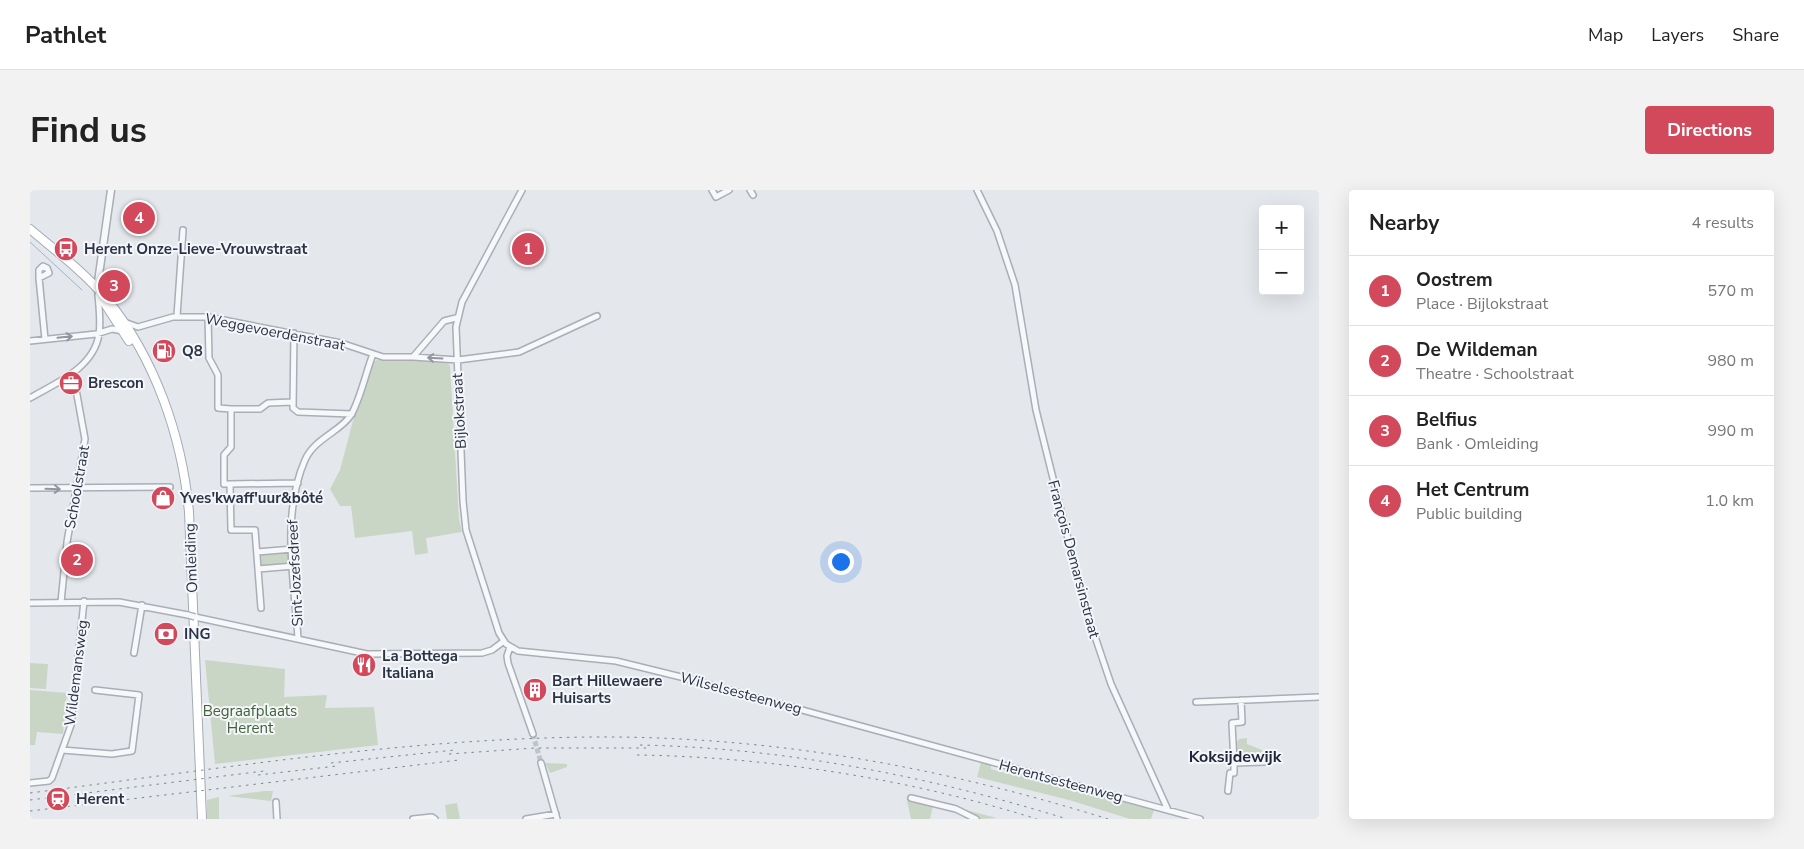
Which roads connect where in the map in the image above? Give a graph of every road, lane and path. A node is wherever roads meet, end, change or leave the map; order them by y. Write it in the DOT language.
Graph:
graph roads {
  1 [pos="111,190"];
  2 [pos="522,190"];
  3 [pos="712,190"];
  4 [pos="729,190"];
  5 [pos="977,190"];
  6 [pos="31,229"];
  7 [pos="183,230"];
  8 [pos="39,278"];
  9 [pos="97,289"];
  10 [pos="177,316"];
  11 [pos="597,316"];
  12 [pos="208,317"];
  13 [pos="456,318"];
  14 [pos="123,326"];
  15 [pos="138,327"];
  16 [pos="294,333"];
  17 [pos="99,334"];
  18 [pos="133,337"];
  19 [pos="45,339"];
  20 [pos="30,341"];
  21 [pos="373,354"];
  22 [pos="413,357"];
  23 [pos="457,360"];
  24 [pos="73,373"];
  25 [pos="30,398"];
  26 [pos="292,402"];
  27 [pos="231,409"];
  28 [pos="352,414"];
  29 [pos="298,483"];
  30 [pos="230,484"];
  31 [pos="170,487"];
  32 [pos="30,488"];
  33 [pos="76,488"];
  34 [pos="293,549"];
  35 [pos="257,552"];
  36 [pos="294,566"];
  37 [pos="258,568"];
  38 [pos="84,601"];
  39 [pos="30,602"];
  40 [pos="62,602"];
  41 [pos="142,605"];
  42 [pos="261,608"];
  43 [pos="298,638"];
  44 [pos="504,642"];
  45 [pos="510,648"];
  46 [pos="134,653"];
  47 [pos="95,690"];
  48 [pos="1319,697"];
  49 [pos="1241,700"];
  50 [pos="1196,702"];
  51 [pos="533,734"];
  52 [pos="922,742"];
  53 [pos="62,750"];
  54 [pos="1265,762"];
  55 [pos="541,763"];
  56 [pos="1234,763"];
  57 [pos="30,783"];
  58 [pos="1228,791"];
  59 [pos="911,798"];
  60 [pos="276,802"];
  61 [pos="1168,810"];
  62 [pos="556,817"];
  63 [pos="198,819"];
  64 [pos="202,819"];
  65 [pos="277,819"];
  66 [pos="413,819"];
  67 [pos="435,819"];
  68 [pos="526,819"];
  69 [pos="976,819"];
  70 [pos="1200,819"];
  1 -- 9 [label="street"];
  2 -- 13 [label="street, Bijlokstraat"];
  3 -- 4 [label="street"];
  5 -- 61 [label="street, François Demarsinstraat"];
  6 -- 9 [label="main road, Omleiding"];
  7 -- 10 [label="street"];
  8 -- 19 [label="street"];
  9 -- 14 [label="main road, Omleiding"];
  9 -- 17 [label="street"];
  10 -- 12 [label="street, Weggevoerdenstraat"];
  10 -- 15 [label="street, Weggevoerdenstraat"];
  11 -- 23 [label="street, Weggevoerdenstraat"];
  12 -- 16 [label="street, Weggevoerdenstraat"];
  12 -- 27 [label="street"];
  13 -- 22 [label="street"];
  13 -- 23 [label="street, Bijlokstraat"];
  14 -- 15 [label="street"];
  14 -- 17 [label="street"];
  14 -- 18 [label="main road, Omleiding"];
  14 -- 63 [label="main road, Omleiding"];
  15 -- 18 [label="street"];
  16 -- 21 [label="street, Weggevoerdenstraat"];
  16 -- 26 [label="street"];
  19 -- 17 [label="street, one-way"];
  17 -- 24 [label="street"];
  18 -- 64 [label="main road, Omleiding"];
  19 -- 20 [label="street"];
  21 -- 22 [label="street, Weggevoerdenstraat"];
  21 -- 28 [label="street"];
  23 -- 22 [label="street, Weggevoerdenstraat, one-way"];
  23 -- 44 [label="street, Bijlokstraat"];
  24 -- 25 [label="street"];
  24 -- 33 [label="street, Schoolstraat"];
  26 -- 27 [label="street"];
  26 -- 28 [label="street"];
  27 -- 30 [label="street"];
  28 -- 29 [label="street, Sint-Jozefsdreef"];
  29 -- 30 [label="street"];
  29 -- 34 [label="street, Sint-Jozefsdreef"];
  30 -- 35 [label="street"];
  31 -- 33 [label="street"];
  32 -- 33 [label="street, one-way"];
  33 -- 40 [label="street, Schoolstraat"];
  34 -- 35 [label="street"];
  34 -- 36 [label="street, Sint-Jozefsdreef"];
  35 -- 37 [label="street"];
  36 -- 37 [label="street"];
  36 -- 43 [label="street, Sint-Jozefsdreef"];
  37 -- 42 [label="street"];
  38 -- 40 [label="street"];
  38 -- 41 [label="street"];
  38 -- 53 [label="street, Wildemansweg"];
  39 -- 40 [label="street"];
  41 -- 43 [label="street, bridge"];
  41 -- 46 [label="street"];
  43 -- 44 [label="street"];
  44 -- 45 [label="street"];
  45 -- 51 [label="street"];
  45 -- 52 [label="street, Wilselsesteenweg"];
  47 -- 53 [label="street"];
  48 -- 49 [label="street"];
  49 -- 50 [label="street"];
  49 -- 56 [label="street"];
  52 -- 61 [label="street, Herentsesteenweg"];
  53 -- 57 [label="street, Wildemansweg"];
  54 -- 56 [label="street"];
  55 -- 62 [label="street"];
  56 -- 58 [label="street"];
  59 -- 69 [label="street"];
  60 -- 65 [label="street"];
  61 -- 70 [label="street, Herentsesteenweg"];
  62 -- 68 [label="street"];
  66 -- 67 [label="street"];
}
